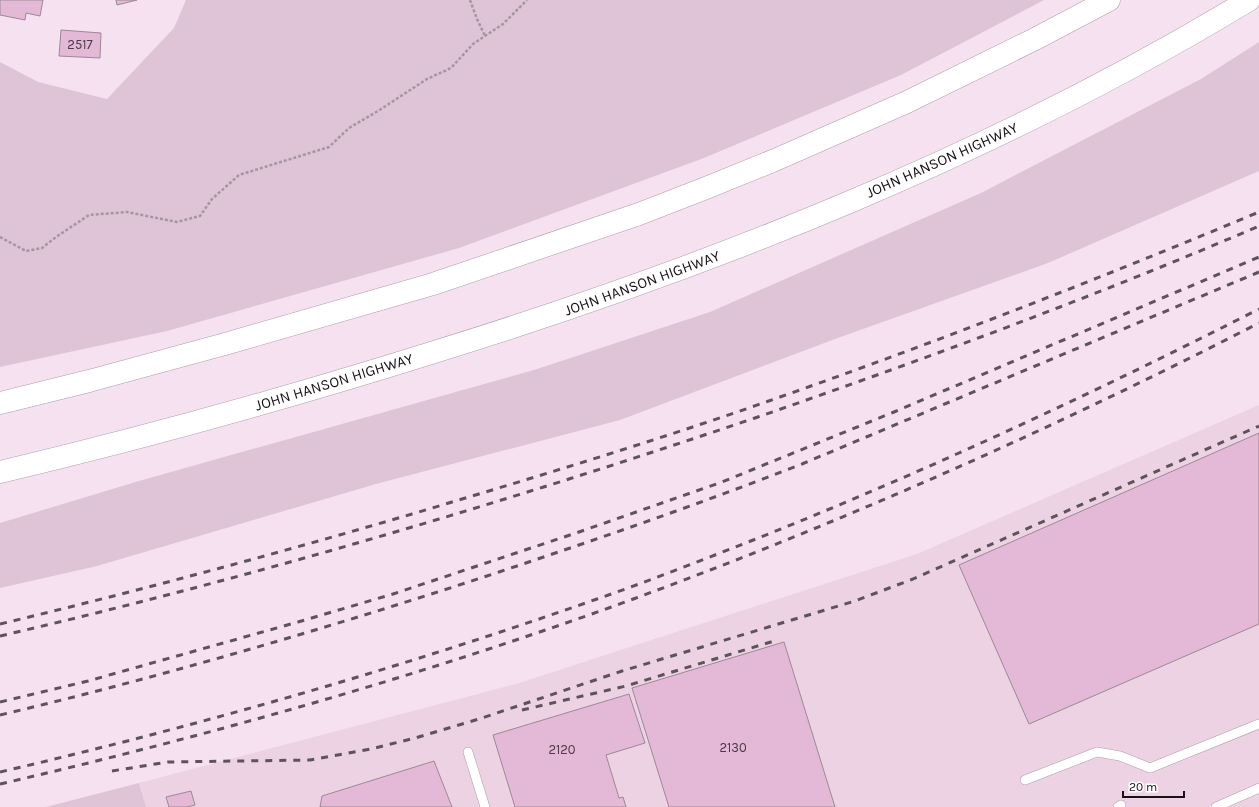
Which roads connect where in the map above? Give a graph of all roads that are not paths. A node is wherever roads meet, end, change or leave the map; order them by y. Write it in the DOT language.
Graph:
graph roads {
  1 [pos="1109,0"];
  2 [pos="1249,0"];
  3 [pos="0,403"];
  4 [pos="0,472"];
  5 [pos="1259,724"];
  6 [pos="468,752"];
  7 [pos="1025,780"];
  8 [pos="1259,788"];
  9 [pos="485,807"];
  10 [pos="1216,807"];
  1 -- 3 [label="highway"];
  2 -- 4 [label="highway, JOHN HANSON HIGHWAY"];
  5 -- 7 [label="lane"];
  6 -- 9 [label="lane"];
  8 -- 10 [label="lane"];
}
